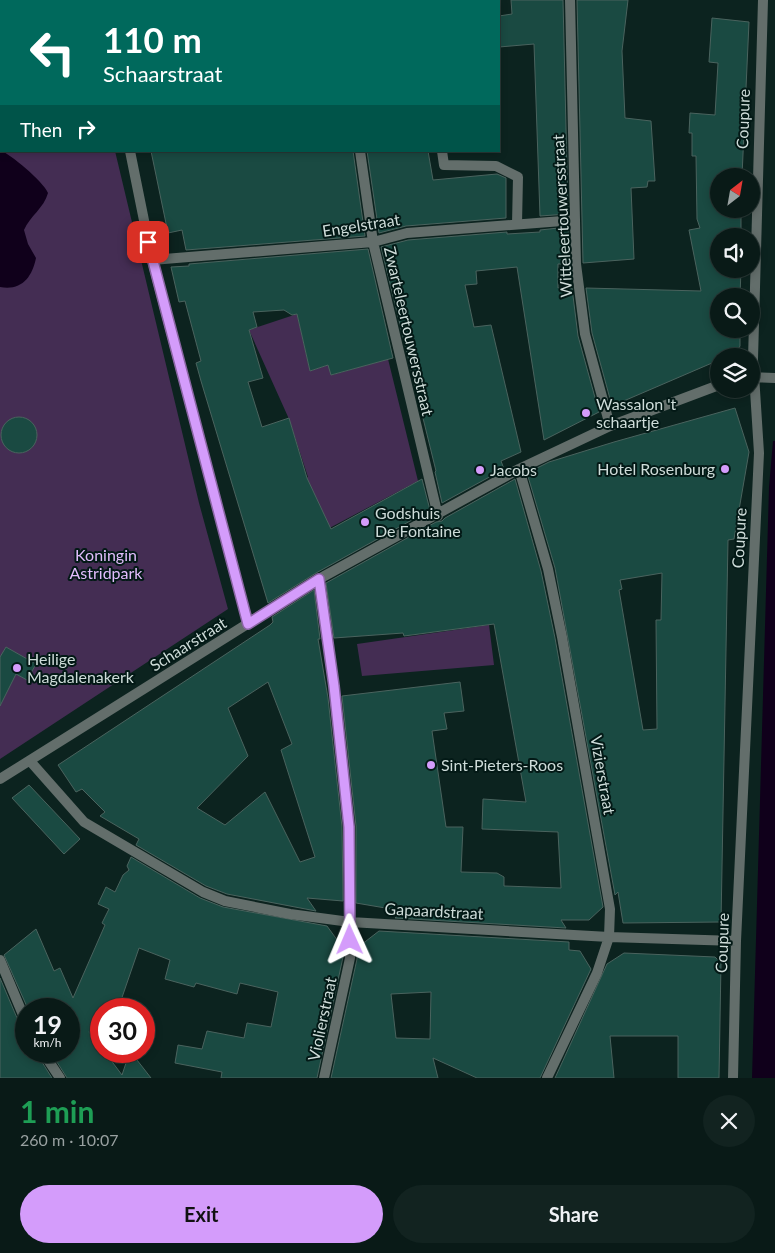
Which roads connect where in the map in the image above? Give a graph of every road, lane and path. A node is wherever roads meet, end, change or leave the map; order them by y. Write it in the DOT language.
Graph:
graph roads {
  1 [pos="570,0"];
  2 [pos="763,0"];
  3 [pos="130,152"];
  4 [pos="360,152"];
  5 [pos="442,152"];
  6 [pos="575,220"];
  7 [pos="517,224"];
  8 [pos="373,242"];
  9 [pos="152,260"];
  10 [pos="753,348"];
  11 [pos="760,377"];
  12 [pos="774,378"];
  13 [pos="710,389"];
  14 [pos="754,398"];
  15 [pos="610,426"];
  16 [pos="519,469"];
  17 [pos="438,516"];
  18 [pos="319,579"];
  19 [pos="248,624"];
  20 [pos="30,761"];
  21 [pos="0,779"];
  22 [pos="350,922"];
  23 [pos="609,937"];
  24 [pos="736,941"];
  25 [pos="0,960"];
  26 [pos="16,998"];
  27 [pos="50,1063"];
  28 [pos="60,1078"];
  29 [pos="324,1078"];
  30 [pos="547,1078"];
  31 [pos="733,1078"];
  1 -- 6 [label="street, Witteleertouwersstraat"];
  2 -- 10 [label="street, Coupure"];
  3 -- 9 [label="street"];
  4 -- 8 [label="street, Zwarteleertouwersstraat"];
  5 -- 7 [label="street"];
  6 -- 7 [label="street, Engelstraat"];
  6 -- 15 [label="street, Witteleertouwersstraat"];
  7 -- 8 [label="street, Engelstraat"];
  8 -- 9 [label="street, Engelstraat"];
  8 -- 17 [label="street, Zwarteleertouwersstraat"];
  9 -- 19 [label="street"];
  11 -- 12 [label="street"];
  13 -- 15 [label="street, Schaarstraat"];
  14 -- 24 [label="street, Coupure"];
  15 -- 16 [label="street, Schaarstraat"];
  16 -- 17 [label="street, Schaarstraat"];
  16 -- 23 [label="street, Vizierstraat"];
  17 -- 18 [label="street, Schaarstraat"];
  18 -- 19 [label="street, Schaarstraat"];
  18 -- 22 [label="street, Violierstraat"];
  19 -- 20 [label="street, Schaarstraat"];
  20 -- 21 [label="street, Schaarstraat"];
  20 -- 22 [label="street, Gapaardstraat"];
  22 -- 23 [label="street, Gapaardstraat"];
  22 -- 29 [label="street, Violierstraat"];
  23 -- 24 [label="street, Gapaardstraat"];
  23 -- 30 [label="street, Vizierstraat"];
  24 -- 31 [label="street, Coupure"];
  25 -- 26 [label="street"];
  27 -- 28 [label="street"];
}
